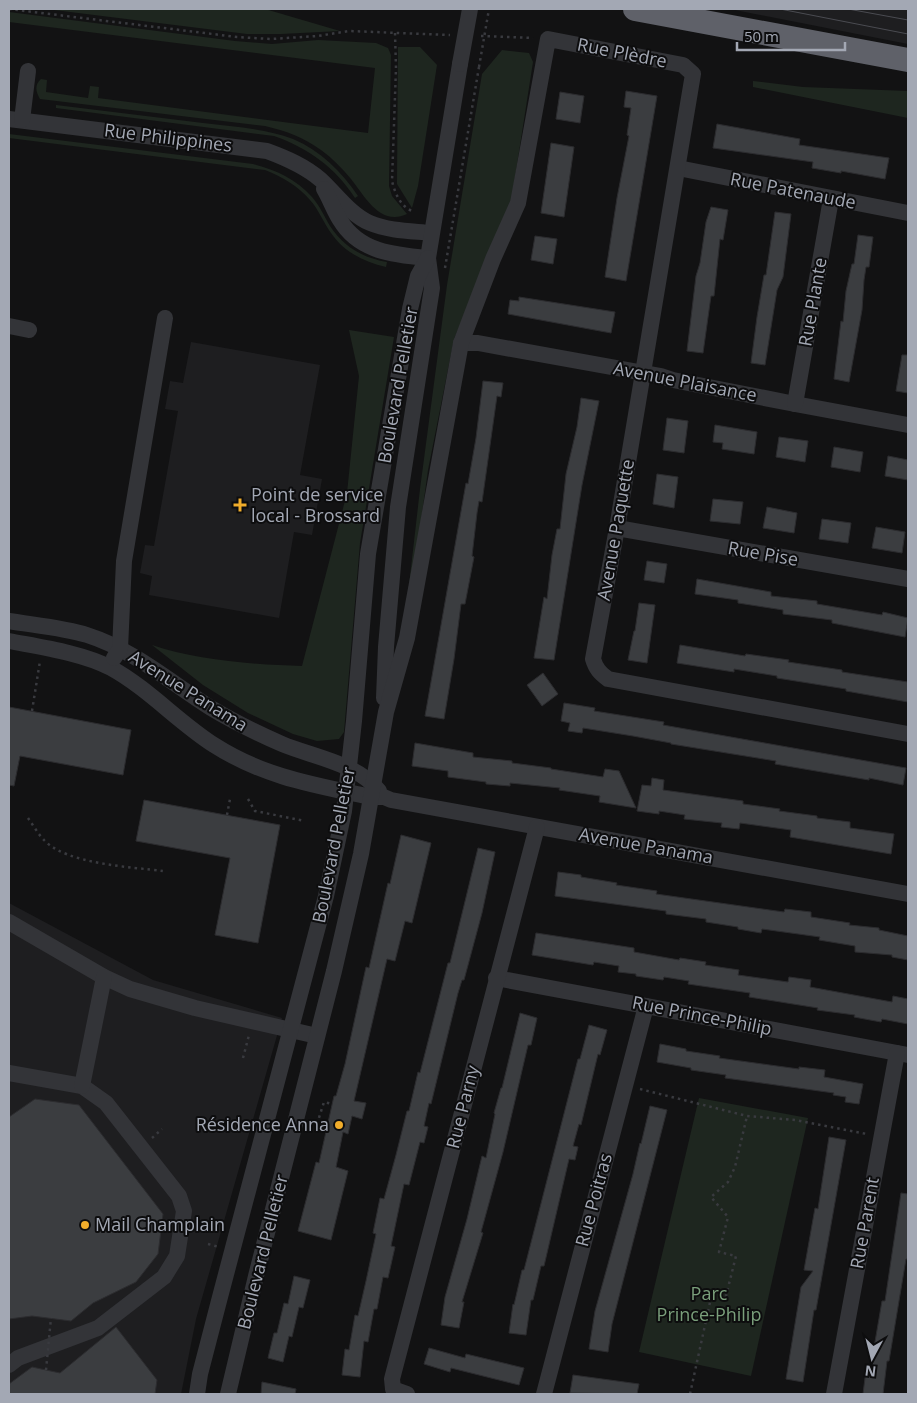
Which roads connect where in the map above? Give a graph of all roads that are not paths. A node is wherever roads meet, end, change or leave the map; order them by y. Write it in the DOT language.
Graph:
graph roads {
  1 [pos="470,9"];
  2 [pos="635,9"];
  3 [pos="548,39"];
  4 [pos="908,60"];
  5 [pos="28,71"];
  6 [pos="693,74"];
  7 [pos="16,120"];
  8 [pos="678,168"];
  9 [pos="319,179"];
  10 [pos="831,199"];
  11 [pos="908,213"];
  12 [pos="432,233"];
  13 [pos="428,258"];
  14 [pos="165,318"];
  15 [pos="9,326"];
  16 [pos="29,330"];
  17 [pos="461,344"];
  18 [pos="644,373"];
  19 [pos="795,404"];
  20 [pos="908,424"];
  21 [pos="617,528"];
  22 [pos="908,579"];
  23 [pos="9,621"];
  24 [pos="9,641"];
  25 [pos="120,649"];
  26 [pos="109,667"];
  27 [pos="382,730"];
  28 [pos="908,734"];
  29 [pos="350,770"];
  30 [pos="347,792"];
  31 [pos="376,792"];
  32 [pos="537,827"];
  33 [pos="908,894"];
  34 [pos="9,922"];
  35 [pos="104,977"];
  36 [pos="496,978"];
  37 [pos="646,1006"];
  38 [pos="292,1030"];
  39 [pos="316,1036"];
  40 [pos="902,1054"];
  41 [pos="9,1072"];
  42 [pos="82,1086"];
  43 [pos="9,1365"];
  44 [pos="400,1391"];
  45 [pos="198,1394"];
  46 [pos="228,1394"];
  47 [pos="544,1394"];
  48 [pos="834,1394"];
  1 -- 12 [label="street, Boulevard Pelletier, bridge"];
  2 -- 4 [label="highway"];
  3 -- 6 [label="street, Rue Plèdre"];
  3 -- 17 [label="street, Boulevard Pelletier"];
  5 -- 7 [label="street"];
  6 -- 8 [label="street, Avenue Paquette"];
  7 -- 9 [label="street, Rue Philippines"];
  8 -- 10 [label="street, Rue Patenaude"];
  8 -- 18 [label="street, Avenue Paquette"];
  9 -- 12 [label="street, Rue Philippines"];
  9 -- 13 [label="street, Rue Philippines"];
  10 -- 11 [label="street, Rue Patenaude"];
  10 -- 19 [label="street, Rue Plante"];
  12 -- 13 [label="street, Boulevard Pelletier"];
  13 -- 27 [label="street, Boulevard Pelletier"];
  13 -- 29 [label="street, Boulevard Pelletier"];
  14 -- 25 [label="street"];
  15 -- 16 [label="street"];
  17 -- 18 [label="street, Avenue Plaisance"];
  17 -- 27 [label="street, Boulevard Pelletier"];
  18 -- 19 [label="street, Avenue Plaisance"];
  18 -- 21 [label="street, Avenue Paquette"];
  19 -- 20 [label="street, Avenue Plaisance"];
  21 -- 22 [label="street, Rue Pise"];
  21 -- 28 [label="street, Avenue Paquette"];
  23 -- 25 [label="street, Avenue Panama"];
  24 -- 26 [label="street, Avenue Panama"];
  25 -- 26 [label="street"];
  25 -- 29 [label="street, Avenue Panama"];
  26 -- 30 [label="street, Avenue Panama"];
  27 -- 31 [label="street, Boulevard Pelletier"];
  29 -- 30 [label="street, Boulevard Pelletier"];
  29 -- 31 [label="street, Avenue Panama"];
  30 -- 31 [label="street, Avenue Panama"];
  30 -- 38 [label="street, Boulevard Pelletier"];
  31 -- 32 [label="street, Avenue Panama"];
  31 -- 39 [label="street, Boulevard Pelletier"];
  32 -- 33 [label="street, Avenue Panama"];
  32 -- 36 [label="street, Rue Parny"];
  34 -- 35 [label="street"];
  35 -- 38 [label="street"];
  35 -- 42 [label="street"];
  36 -- 37 [label="street, Rue Prince-Philip"];
  36 -- 44 [label="street, Rue Parny"];
  37 -- 40 [label="street, Rue Prince-Philip"];
  37 -- 47 [label="street, Rue Poitras"];
  38 -- 39 [label="street"];
  38 -- 45 [label="street, Boulevard Pelletier"];
  39 -- 46 [label="street, Boulevard Pelletier"];
  40 -- 48 [label="street, Rue Parent"];
  41 -- 42 [label="street"];
  42 -- 43 [label="street"];
}
